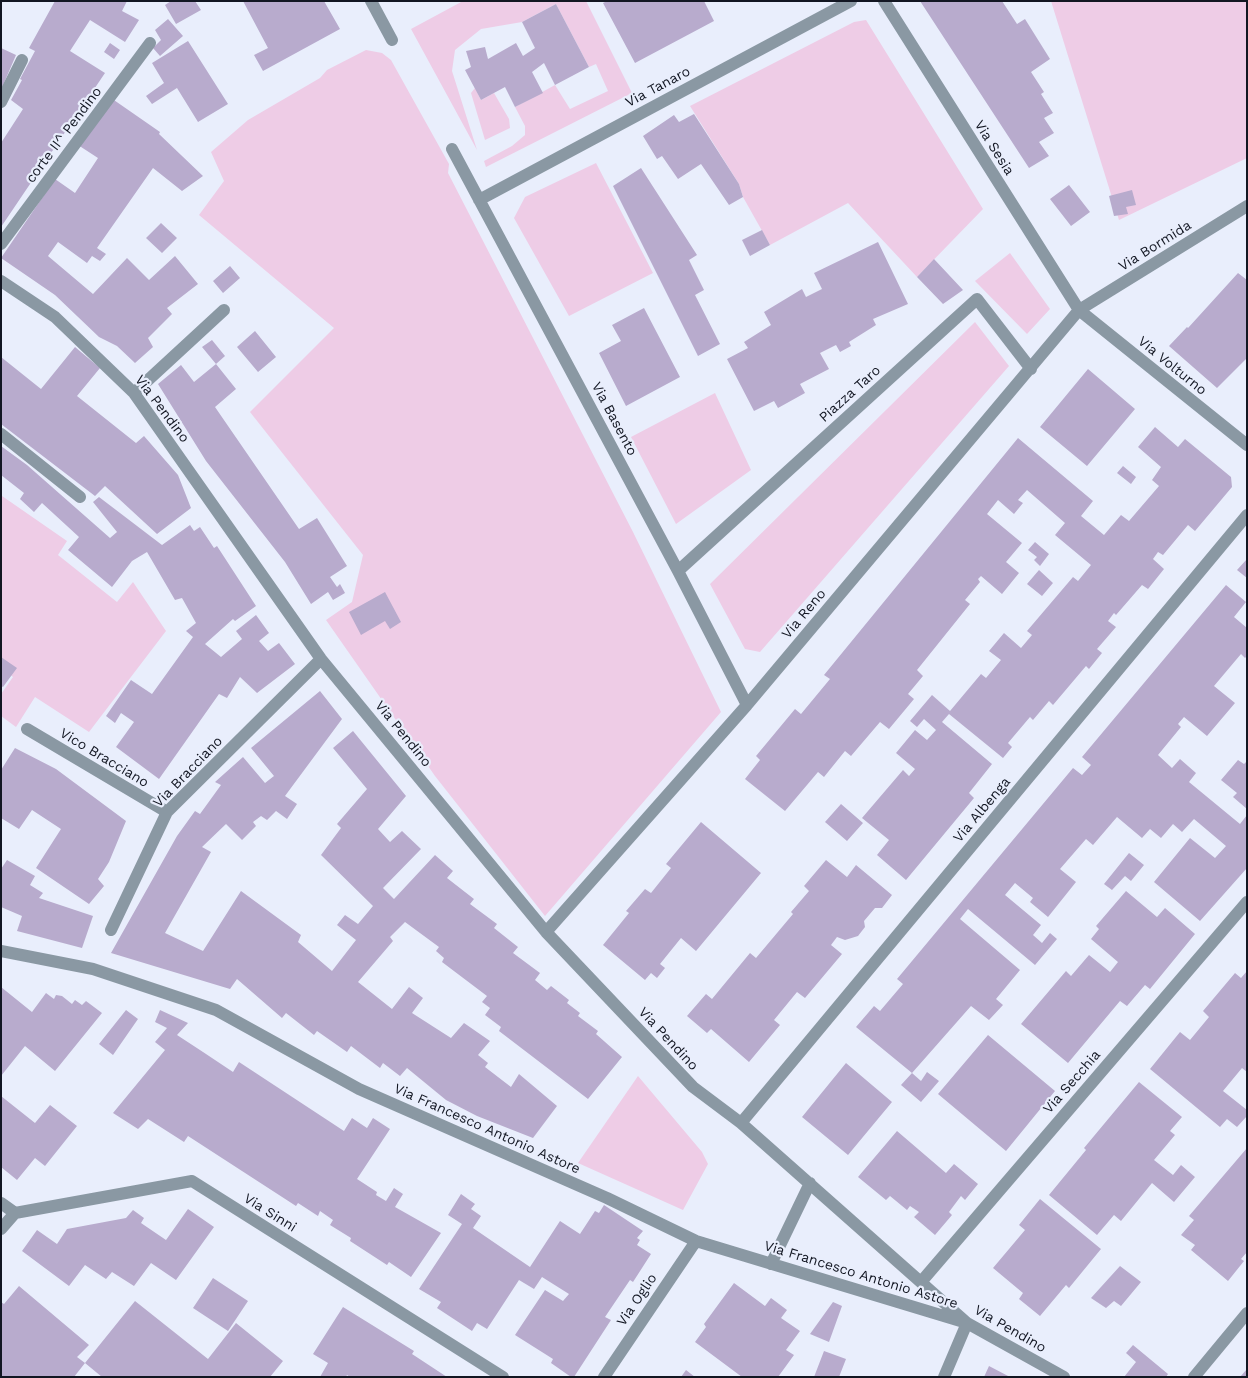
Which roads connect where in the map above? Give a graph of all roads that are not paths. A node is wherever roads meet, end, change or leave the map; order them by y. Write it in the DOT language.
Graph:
graph roads {
  1 [pos="371,1"];
  2 [pos="850,1"];
  3 [pos="884,1"];
  4 [pos="392,40"];
  5 [pos="150,43"];
  6 [pos="22,60"];
  7 [pos="1,102"];
  8 [pos="452,149"];
  9 [pos="480,200"];
  10 [pos="1247,206"];
  11 [pos="1,244"];
  12 [pos="1,281"];
  13 [pos="224,310"];
  14 [pos="1079,310"];
  15 [pos="1031,369"];
  16 [pos="134,393"];
  17 [pos="1,434"];
  18 [pos="1247,445"];
  19 [pos="80,497"];
  20 [pos="1247,515"];
  21 [pos="678,571"];
  22 [pos="322,659"];
  23 [pos="747,705"];
  24 [pos="26,729"];
  25 [pos="167,812"];
  26 [pos="1247,902"];
  27 [pos="111,930"];
  28 [pos="546,932"];
  29 [pos="1,951"];
  30 [pos="741,1123"];
  31 [pos="810,1183"];
  32 [pos="1,1203"];
  33 [pos="14,1212"];
  34 [pos="1,1229"];
  35 [pos="696,1241"];
  36 [pos="771,1264"];
  37 [pos="921,1282"];
  38 [pos="1247,1313"];
  39 [pos="967,1322"];
  40 [pos="503,1377"];
  41 [pos="604,1377"];
  42 [pos="944,1377"];
  43 [pos="1064,1377"];
  44 [pos="1194,1377"];
  1 -- 4 [label="street"];
  2 -- 9 [label="street, Via Tanaro"];
  3 -- 14 [label="street, Via Sesia"];
  5 -- 11 [label="street, corte II^ Pendino"];
  6 -- 7 [label="street"];
  8 -- 9 [label="street, Via Basento"];
  9 -- 21 [label="street, Via Basento"];
  10 -- 14 [label="street, Via Bormida"];
  12 -- 16 [label="street, Via Pendino"];
  13 -- 16 [label="street"];
  14 -- 15 [label="street, Via Reno"];
  14 -- 18 [label="street, Via Volturno"];
  15 -- 21 [label="street, Piazza Taro"];
  15 -- 23 [label="street, Via Reno"];
  16 -- 22 [label="street, Via Pendino"];
  17 -- 19 [label="street"];
  20 -- 30 [label="street, Via Albenga"];
  21 -- 23 [label="street, Via Basento"];
  22 -- 25 [label="street, Via Bracciano"];
  22 -- 28 [label="street, Via Pendino"];
  23 -- 28 [label="street, Via Reno"];
  24 -- 25 [label="street, Vico Bracciano"];
  25 -- 27 [label="street, Via Bracciano"];
  26 -- 37 [label="street, Via Secchia"];
  28 -- 30 [label="street, Via Pendino"];
  29 -- 35 [label="street, Via Francesco Antonio Astore"];
  30 -- 31 [label="street, Via Pendino"];
  31 -- 36 [label="street"];
  31 -- 37 [label="street, Via Pendino"];
  32 -- 33 [label="street"];
  33 -- 34 [label="street"];
  33 -- 40 [label="street, Via Sinni"];
  35 -- 36 [label="street, Via Francesco Antonio Astore"];
  35 -- 41 [label="street, Via Oglio"];
  36 -- 39 [label="street, Via Francesco Antonio Astore"];
  37 -- 39 [label="street, Via Pendino"];
  38 -- 44 [label="street"];
  39 -- 42 [label="street"];
  39 -- 43 [label="street, Via Pendino"];
}
